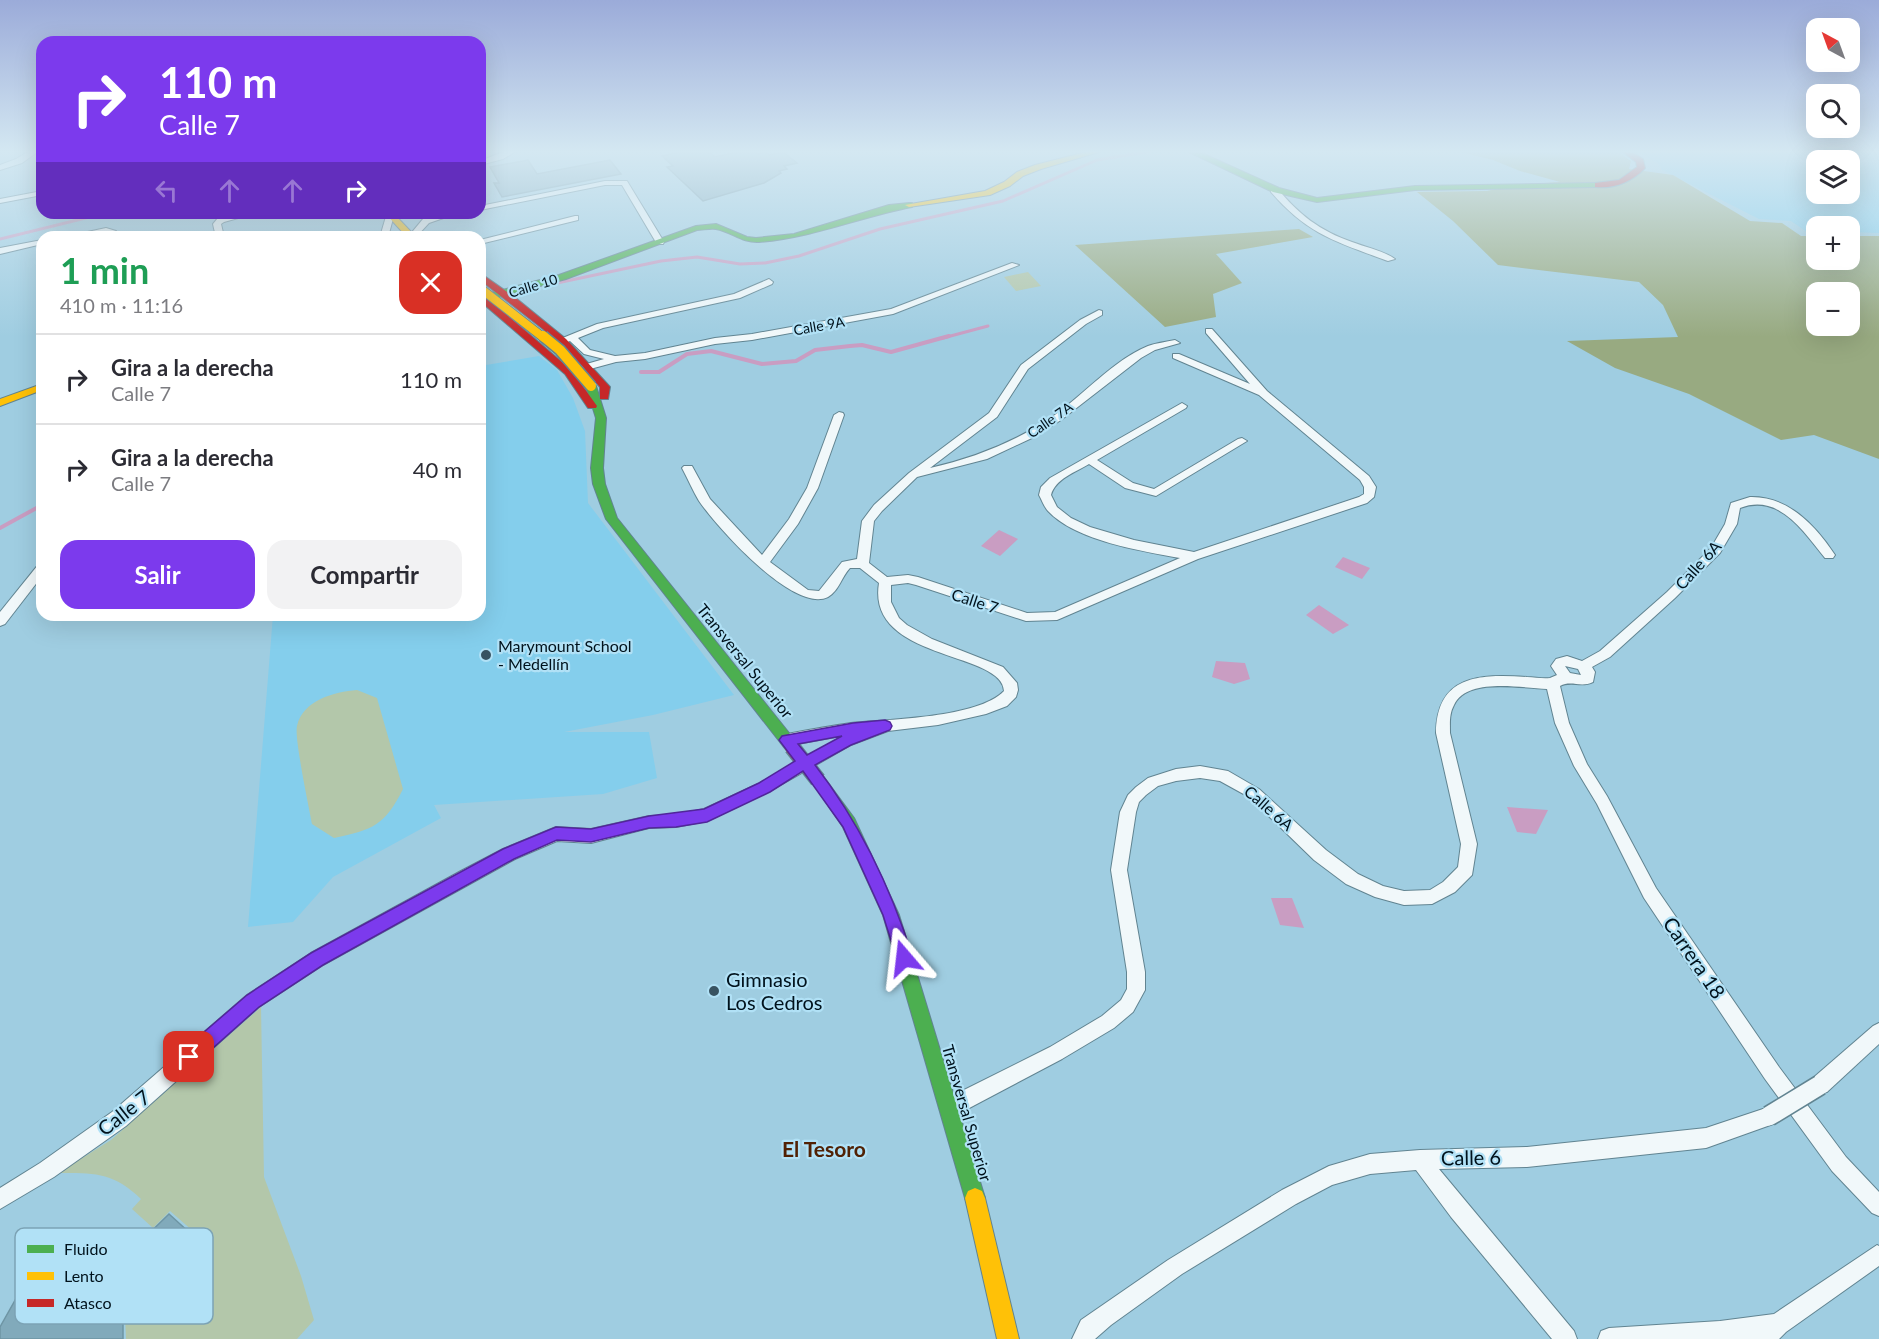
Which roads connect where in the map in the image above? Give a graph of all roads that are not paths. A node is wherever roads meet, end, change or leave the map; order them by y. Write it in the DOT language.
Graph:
graph roads {
  1 [pos="642,212"];
  2 [pos="878,212"];
  3 [pos="1296,212"];
  4 [pos="575,218"];
  5 [pos="225,219"];
  6 [pos="395,219"];
  7 [pos="430,219"];
  8 [pos="219,231"];
  9 [pos="406,231"];
  10 [pos="417,231"];
  11 [pos="486,240"];
  12 [pos="660,242"];
  13 [pos="36,243"];
  14 [pos="0,251"];
  15 [pos="1391,259"];
  16 [pos="1015,265"];
  17 [pos="554,278"];
  18 [pos="769,282"];
  19 [pos="486,288"];
  20 [pos="486,290"];
  21 [pos="502,292"];
  22 [pos="486,293"];
  23 [pos="486,294"];
  24 [pos="527,310"];
  25 [pos="1099,314"];
  26 [pos="1209,331"];
  27 [pos="557,341"];
  28 [pos="1175,343"];
  29 [pos="1176,356"];
  30 [pos="615,359"];
  31 [pos="590,365"];
  32 [pos="568,372"];
  33 [pos="36,389"];
  34 [pos="1263,393"];
  35 [pos="0,403"];
  36 [pos="1182,406"];
  37 [pos="601,414"];
  38 [pos="839,415"];
  39 [pos="1242,441"];
  40 [pos="1089,459"];
  41 [pos="688,468"];
  42 [pos="913,475"];
  43 [pos="1829,555"];
  44 [pos="1194,556"];
  45 [pos="763,562"];
  46 [pos="863,564"];
  47 [pos="36,576"];
  48 [pos="885,582"];
  49 [pos="0,621"];
  50 [pos="1558,680"];
  51 [pos="885,726"];
  52 [pos="790,744"];
  53 [pos="1879,1032"];
  54 [pos="949,1108"];
  55 [pos="1420,1160"];
  56 [pos="0,1199"];
  57 [pos="1879,1206"];
  58 [pos="1877,1255"];
  59 [pos="1771,1332"];
  60 [pos="1008,1339"];
  61 [pos="1083,1339"];
  62 [pos="1566,1339"];
  63 [pos="1609,1339"];
  1 -- 12 [label="street"];
  2 -- 12 [label="main road, Calle 10"];
  3 -- 15 [label="street"];
  4 -- 11 [label="street"];
  5 -- 8 [label="street"];
  6 -- 9 [label="main road"];
  7 -- 10 [label="street"];
  12 -- 17 [label="main road, Calle 10"];
  13 -- 14 [label="street"];
  16 -- 30 [label="street, Calle 9A"];
  17 -- 19 [label="main road"];
  17 -- 21 [label="main road, Calle 10"];
  17 -- 24 [label="main road"];
  18 -- 27 [label="street"];
  20 -- 21 [label="main road, Calle 10"];
  21 -- 24 [label="main road"];
  22 -- 37 [label="main road, Transversal Superior, bridge"];
  23 -- 27 [label="main road"];
  24 -- 27 [label="main road"];
  25 -- 42 [label="street"];
  26 -- 34 [label="street"];
  27 -- 30 [label="street, Calle 9A"];
  27 -- 31 [label="main road"];
  27 -- 32 [label="main road"];
  28 -- 42 [label="street, Calle 7A"];
  29 -- 34 [label="street"];
  30 -- 31 [label="street, Calle 9A"];
  31 -- 32 [label="street, Calle 9A"];
  31 -- 37 [label="main road"];
  32 -- 37 [label="main road"];
  33 -- 35 [label="main road"];
  34 -- 44 [label="street, Calle 7"];
  36 -- 40 [label="street"];
  37 -- 52 [label="main road, Transversal Superior"];
  38 -- 45 [label="street"];
  39 -- 40 [label="street"];
  40 -- 44 [label="street"];
  41 -- 45 [label="street"];
  42 -- 46 [label="street"];
  43 -- 50 [label="street, Calle 6A"];
  44 -- 48 [label="street, Calle 7"];
  45 -- 46 [label="street"];
  46 -- 48 [label="street"];
  47 -- 49 [label="street"];
  48 -- 51 [label="street, Calle 7"];
  50 -- 54 [label="street, Calle 6A"];
  50 -- 57 [label="street, Carrera 18"];
  51 -- 52 [label="street, Calle 7"];
  51 -- 56 [label="street, Calle 7"];
  52 -- 54 [label="main road, Transversal Superior, bridge"];
  53 -- 55 [label="street, Calle 6, bridge"];
  54 -- 60 [label="main road, Transversal Superior"];
  55 -- 61 [label="street, Calle 6"];
  55 -- 62 [label="street"];
  58 -- 59 [label="street"];
  59 -- 63 [label="street"];
}
